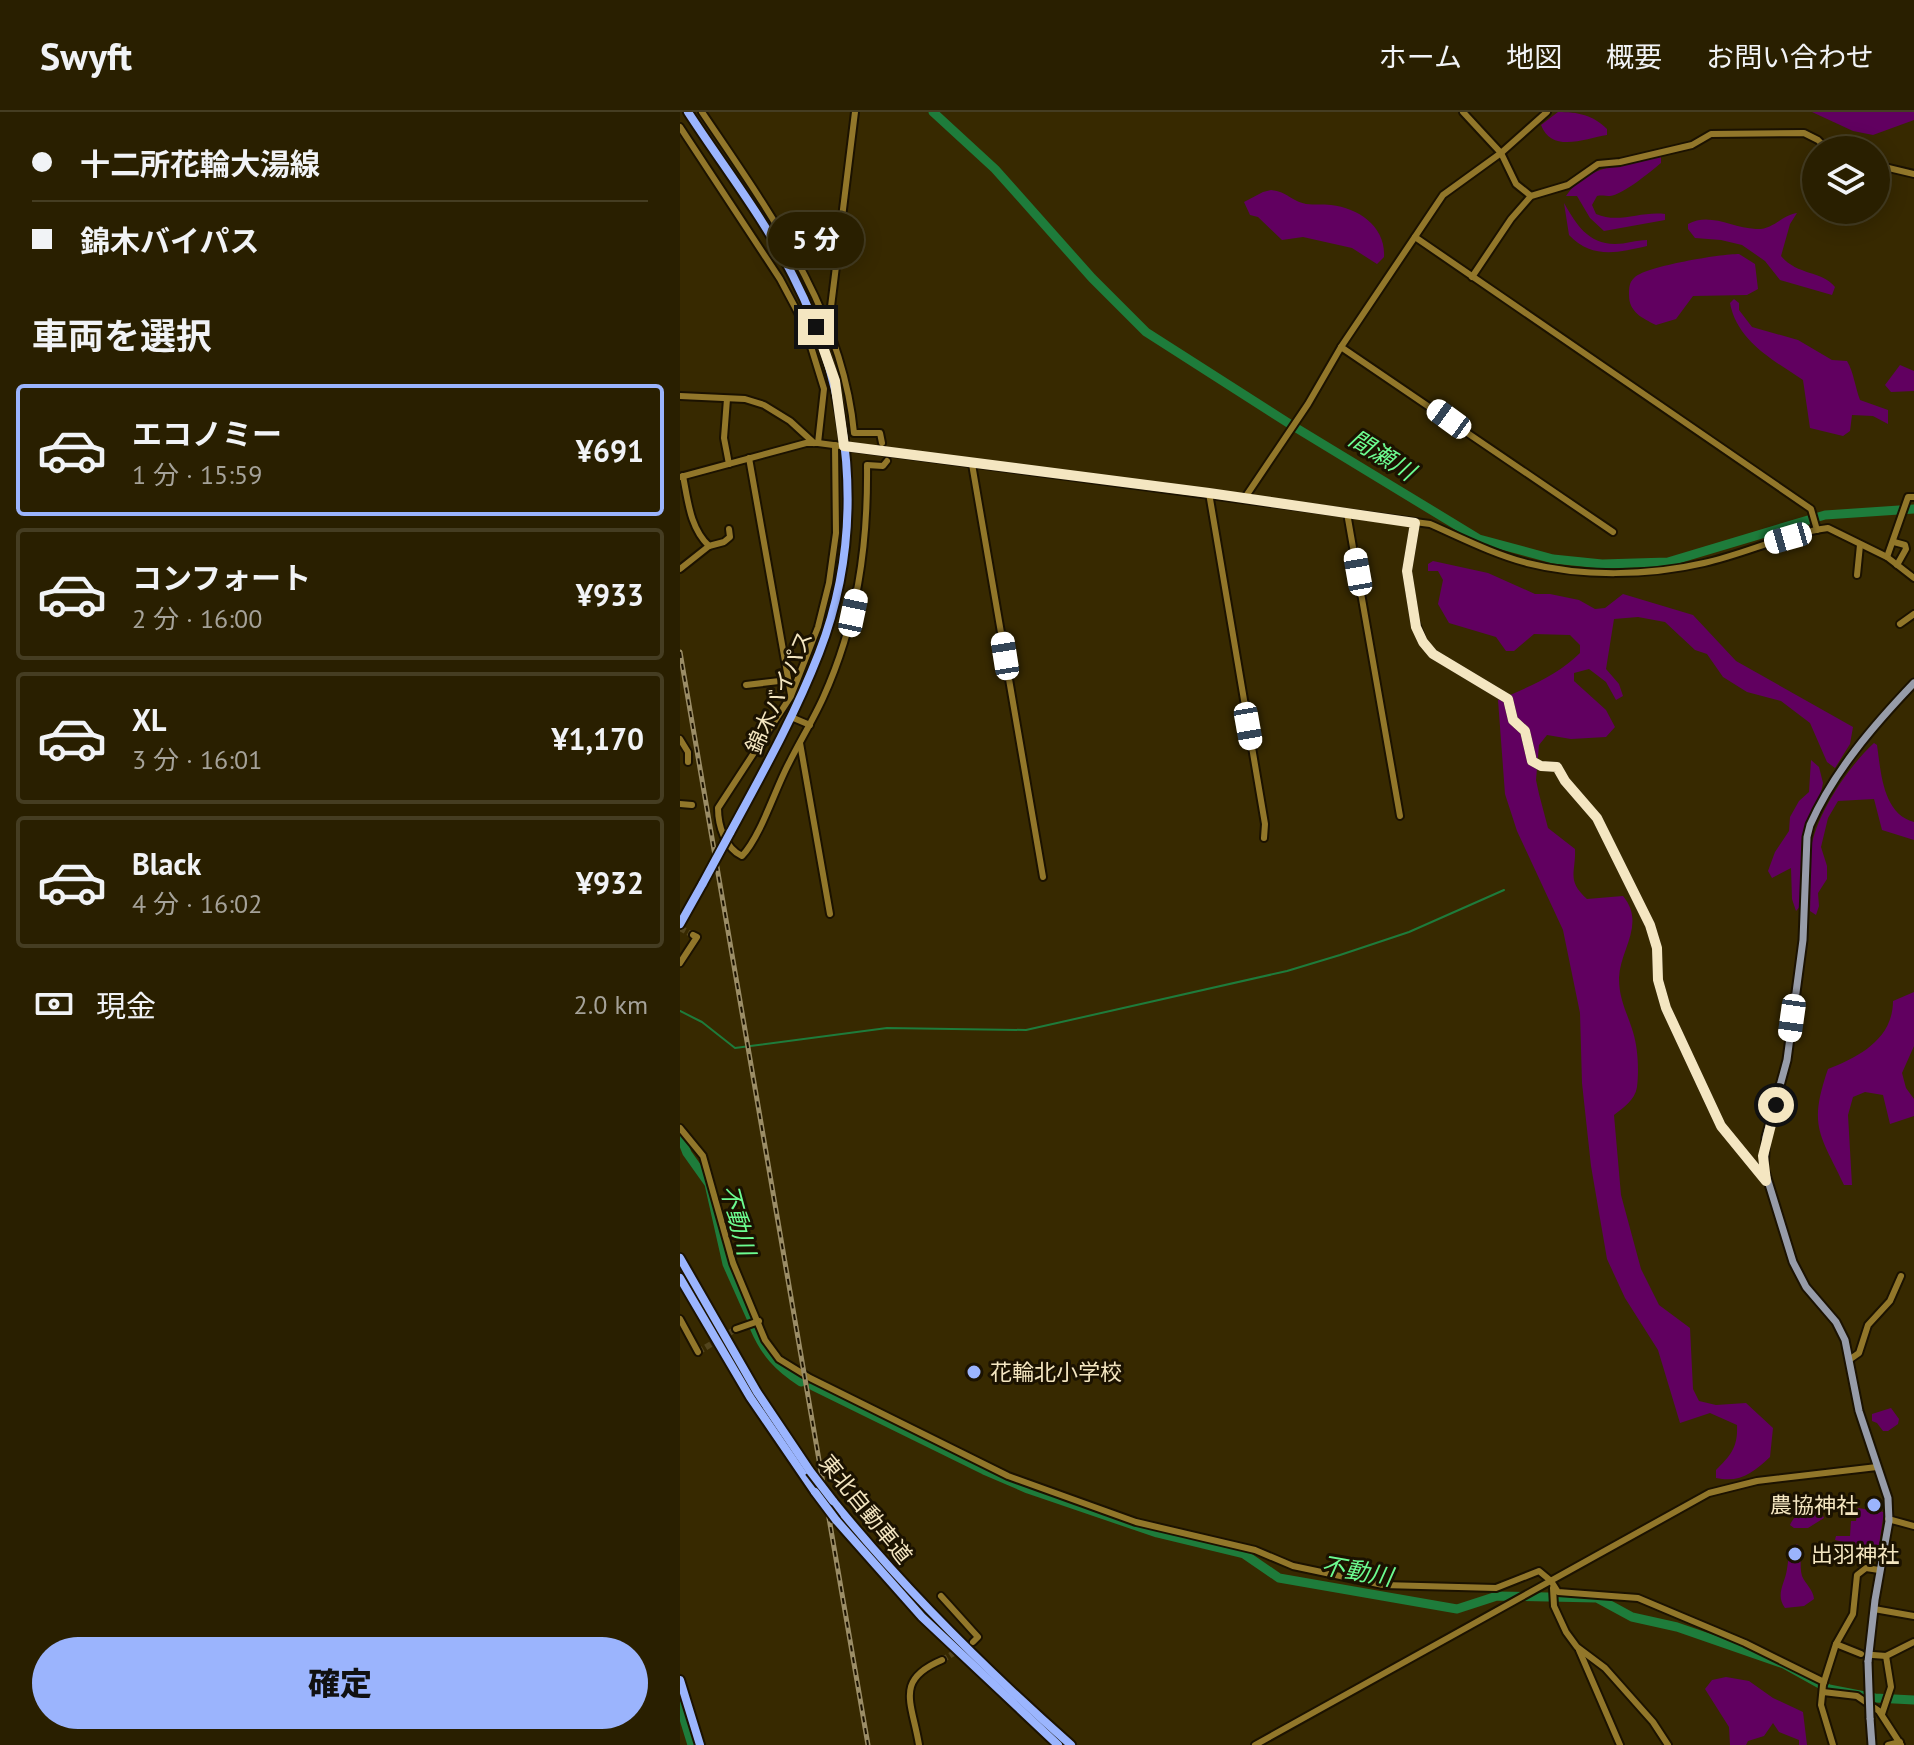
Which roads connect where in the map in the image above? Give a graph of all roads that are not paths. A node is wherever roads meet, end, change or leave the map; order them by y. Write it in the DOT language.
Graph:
graph roads {
  1 [pos="688,112"];
  2 [pos="702,112"];
  3 [pos="855,112"];
  4 [pos="1463,112"];
  5 [pos="1547,112"];
  6 [pos="680,127"];
  7 [pos="1810,136"];
  8 [pos="1501,153"];
  9 [pos="1890,168"];
  10 [pos="1914,174"];
  11 [pos="1531,196"];
  12 [pos="1415,237"];
  13 [pos="1472,277"];
  14 [pos="828,327"];
  15 [pos="1341,347"];
  16 [pos="680,396"];
  17 [pos="727,399"];
  18 [pos="816,443"];
  19 [pos="882,443"];
  20 [pos="839,446"];
  21 [pos="749,458"];
  22 [pos="887,461"];
  23 [pos="729,464"];
  24 [pos="972,464"];
  25 [pos="682,476"];
  26 [pos="1209,493"];
  27 [pos="1911,497"];
  28 [pos="1244,499"];
  29 [pos="1347,513"];
  30 [pos="1415,523"];
  31 [pos="1816,528"];
  32 [pos="729,529"];
  33 [pos="1613,532"];
  34 [pos="1894,542"];
  35 [pos="1860,545"];
  36 [pos="709,546"];
  37 [pos="1887,557"];
  38 [pos="1897,565"];
  39 [pos="680,569"];
  40 [pos="1857,575"];
  41 [pos="1914,578"];
  42 [pos="1914,614"];
  43 [pos="1900,624"];
  44 [pos="788,680"];
  45 [pos="1914,683"];
  46 [pos="746,685"];
  47 [pos="794,699"];
  48 [pos="791,717"];
  49 [pos="810,725"];
  50 [pos="680,739"];
  51 [pos="800,743"];
  52 [pos="688,762"];
  53 [pos="680,804"];
  54 [pos="692,805"];
  55 [pos="1400,816"];
  56 [pos="1264,838"];
  57 [pos="1043,877"];
  58 [pos="830,914"];
  59 [pos="680,924"];
  60 [pos="693,935"];
  61 [pos="680,963"];
  62 [pos="680,1128"];
  63 [pos="1766,1181"];
  64 [pos="680,1258"];
  65 [pos="1901,1276"];
  66 [pos="680,1278"];
  67 [pos="680,1319"];
  68 [pos="759,1321"];
  69 [pos="736,1329"];
  70 [pos="698,1352"];
  71 [pos="1849,1360"];
  72 [pos="1877,1467"];
  73 [pos="1888,1519"];
  74 [pos="1914,1526"];
  75 [pos="1879,1570"];
  76 [pos="1551,1581"];
  77 [pos="941,1596"];
  78 [pos="1874,1609"];
  79 [pos="1914,1616"];
  80 [pos="973,1642"];
  81 [pos="1914,1642"];
  82 [pos="1836,1644"];
  83 [pos="1577,1647"];
  84 [pos="1861,1654"];
  85 [pos="1886,1656"];
  86 [pos="1871,1658"];
  87 [pos="942,1660"];
  88 [pos="680,1680"];
  89 [pos="1823,1687"];
  90 [pos="1882,1714"];
  91 [pos="1901,1744"];
  92 [pos="700,1745"];
  93 [pos="919,1745"];
  94 [pos="1058,1745"];
  95 [pos="1071,1745"];
  96 [pos="1255,1745"];
  97 [pos="1620,1745"];
  98 [pos="1668,1745"];
  99 [pos="1833,1745"];
  100 [pos="1872,1745"];
  101 [pos="1888,1745"];
  1 -- 20 [label="highway, 錦木バイパス"];
  2 -- 14 [label="street"];
  3 -- 14 [label="street"];
  4 -- 8 [label="street"];
  5 -- 8 [label="street"];
  6 -- 18 [label="street"];
  7 -- 11 [label="street"];
  8 -- 11 [label="street"];
  8 -- 12 [label="street"];
  9 -- 10 [label="street"];
  11 -- 13 [label="street"];
  12 -- 13 [label="street"];
  12 -- 15 [label="street"];
  13 -- 31 [label="street"];
  14 -- 19 [label="street"];
  15 -- 28 [label="street"];
  15 -- 33 [label="street"];
  16 -- 17 [label="street"];
  17 -- 18 [label="street"];
  17 -- 23 [label="street"];
  18 -- 20 [label="street"];
  18 -- 21 [label="street"];
  20 -- 24 [label="street"];
  20 -- 47 [label="highway, 錦木バイパス"];
  21 -- 23 [label="street"];
  21 -- 44 [label="street"];
  22 -- 49 [label="street"];
  23 -- 25 [label="street"];
  24 -- 26 [label="street"];
  24 -- 57 [label="street"];
  25 -- 36 [label="street"];
  26 -- 28 [label="street"];
  26 -- 56 [label="street"];
  27 -- 34 [label="street"];
  28 -- 29 [label="street"];
  29 -- 30 [label="street"];
  29 -- 55 [label="street"];
  30 -- 31 [label="street"];
  30 -- 63 [label="street"];
  31 -- 35 [label="street"];
  32 -- 36 [label="street"];
  34 -- 37 [label="street"];
  34 -- 38 [label="street"];
  35 -- 37 [label="street"];
  35 -- 40 [label="street"];
  36 -- 39 [label="street"];
  37 -- 38 [label="street"];
  38 -- 41 [label="street"];
  42 -- 43 [label="street"];
  44 -- 46 [label="street"];
  44 -- 47 [label="street"];
  45 -- 63 [label="main road"];
  47 -- 48 [label="highway, 錦木バイパス"];
  47 -- 51 [label="street"];
  48 -- 49 [label="street"];
  48 -- 59 [label="highway, 錦木バイパス, bridge"];
  49 -- 51 [label="street"];
  50 -- 52 [label="street"];
  51 -- 58 [label="street"];
  53 -- 54 [label="street"];
  60 -- 61 [label="street"];
  62 -- 68 [label="street"];
  63 -- 71 [label="main road"];
  64 -- 95 [label="highway, 東北自動車道, bridge"];
  65 -- 71 [label="street"];
  66 -- 94 [label="highway, 東北自動車道, bridge"];
  67 -- 70 [label="street"];
  68 -- 69 [label="street"];
  68 -- 76 [label="street"];
  71 -- 72 [label="main road"];
  72 -- 73 [label="main road"];
  72 -- 76 [label="street"];
  73 -- 74 [label="street"];
  73 -- 75 [label="main road"];
  75 -- 78 [label="main road"];
  75 -- 82 [label="street"];
  76 -- 83 [label="street"];
  76 -- 89 [label="street"];
  76 -- 96 [label="street"];
  77 -- 80 [label="street"];
  78 -- 79 [label="street"];
  78 -- 86 [label="main road"];
  81 -- 85 [label="street"];
  82 -- 84 [label="street"];
  82 -- 89 [label="street"];
  83 -- 97 [label="street"];
  83 -- 98 [label="street"];
  85 -- 86 [label="street"];
  85 -- 90 [label="street"];
  86 -- 100 [label="main road, bridge"];
  87 -- 93 [label="street"];
  88 -- 92 [label="highway"];
  89 -- 90 [label="street"];
  89 -- 99 [label="street"];
  90 -- 91 [label="street"];
  91 -- 101 [label="street"];
}
